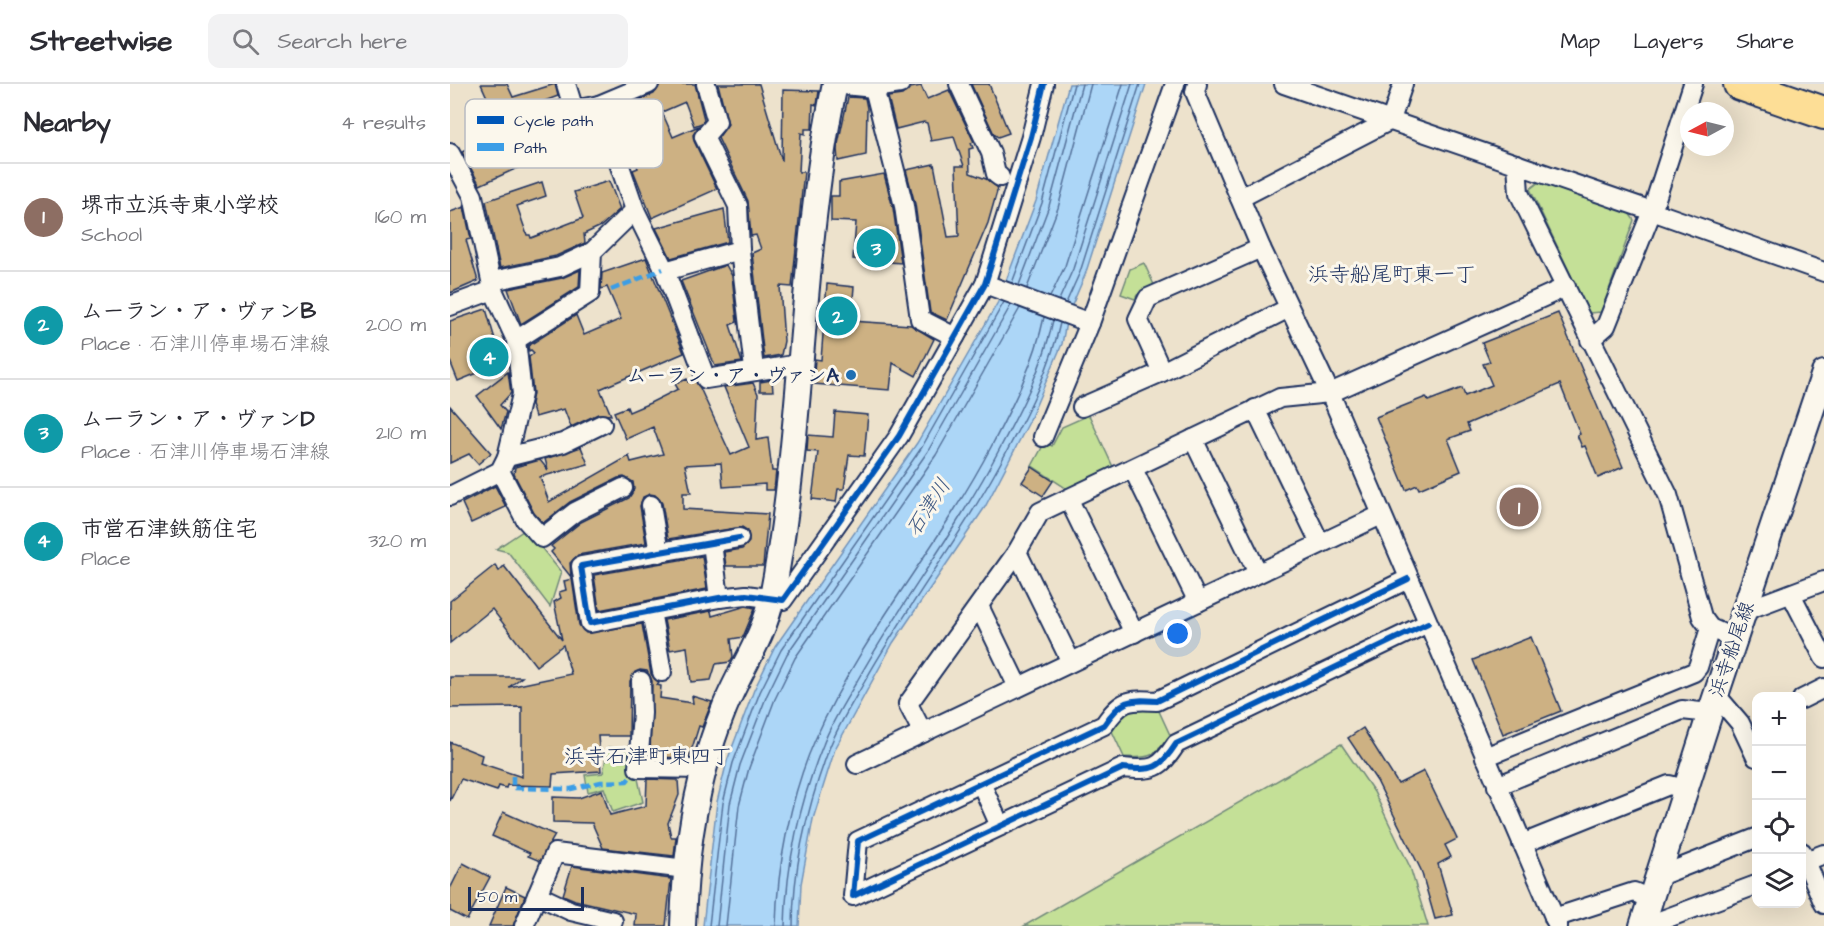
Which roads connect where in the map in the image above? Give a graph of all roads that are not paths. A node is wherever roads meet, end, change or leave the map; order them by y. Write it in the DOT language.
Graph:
graph roads {
  1 [pos="566,84"];
  2 [pos="649,84"];
  3 [pos="706,84"];
  4 [pos="834,84"];
  5 [pos="900,84"];
  6 [pos="959,84"];
  7 [pos="1044,84"];
  8 [pos="1175,84"];
  9 [pos="1197,84"];
  10 [pos="1284,84"];
  11 [pos="1403,84"];
  12 [pos="1693,84"];
  13 [pos="1740,84"];
  14 [pos="874,88"];
  15 [pos="571,99"];
  16 [pos="613,99"];
  17 [pos="1824,113"];
  18 [pos="1391,120"];
  19 [pos="450,153"];
  20 [pos="1517,164"];
  21 [pos="621,168"];
  22 [pos="1000,177"];
  23 [pos="1240,198"];
  24 [pos="635,210"];
  25 [pos="1652,211"];
  26 [pos="1261,248"];
  27 [pos="740,250"];
  28 [pos="592,252"];
  29 [pos="665,272"];
  30 [pos="1824,272"];
  31 [pos="985,284"];
  32 [pos="493,285"];
  33 [pos="1566,287"];
  34 [pos="450,306"];
  35 [pos="1289,308"];
  36 [pos="1090,323"];
  37 [pos="955,337"];
  38 [pos="516,340"];
  39 [pos="1590,340"];
  40 [pos="799,364"];
  41 [pos="754,369"];
  42 [pos="1162,372"];
  43 [pos="1824,373"];
  44 [pos="1330,393"];
  45 [pos="1082,407"];
  46 [pos="1255,409"];
  47 [pos="602,424"];
  48 [pos="1043,437"];
  49 [pos="1193,439"];
  50 [pos="503,464"];
  51 [pos="1133,468"];
  52 [pos="623,488"];
  53 [pos="450,496"];
  54 [pos="1070,500"];
  55 [pos="651,505"];
  56 [pos="1381,515"];
  57 [pos="739,538"];
  58 [pos="711,543"];
  59 [pos="1320,543"];
  60 [pos="659,552"];
  61 [pos="1017,552"];
  62 [pos="1258,573"];
  63 [pos="1407,579"];
  64 [pos="1824,581"];
  65 [pos="1791,594"];
  66 [pos="719,598"];
  67 [pos="772,601"];
  68 [pos="1198,602"];
  69 [pos="979,606"];
  70 [pos="651,611"];
  71 [pos="1744,611"];
  72 [pos="1428,623"];
  73 [pos="1710,628"];
  74 [pos="1134,633"];
  75 [pos="1735,639"];
  76 [pos="1824,658"];
  77 [pos="1071,662"];
  78 [pos="662,672"];
  79 [pos="641,681"];
  80 [pos="1018,687"];
  81 [pos="1824,688"];
  82 [pos="1806,697"];
  83 [pos="1713,704"];
  84 [pos="1750,725"];
  85 [pos="923,733"];
  86 [pos="1754,746"];
  87 [pos="1485,757"];
  88 [pos="857,764"];
  89 [pos="703,769"];
  90 [pos="981,783"];
  91 [pos="1497,786"];
  92 [pos="1686,789"];
  93 [pos="1000,826"];
  94 [pos="1752,840"];
  95 [pos="1522,844"];
  96 [pos="1824,854"];
  97 [pos="1806,860"];
  98 [pos="1806,865"];
  99 [pos="686,869"];
  100 [pos="1752,887"];
  101 [pos="1654,888"];
  102 [pos="537,895"];
  103 [pos="1824,904"];
  104 [pos="613,921"];
  105 [pos="1677,921"];
  106 [pos="1556,922"];
  107 [pos="524,926"];
  108 [pos="682,926"];
  109 [pos="1644,926"];
  1 -- 15 [label="street"];
  2 -- 16 [label="street"];
  3 -- 27 [label="street"];
  4 -- 14 [label="street"];
  4 -- 40 [label="main road"];
  5 -- 14 [label="street"];
  6 -- 22 [label="street"];
  7 -- 31 [label="street"];
  8 -- 36 [label="street"];
  9 -- 23 [label="street"];
  10 -- 18 [label="street"];
  11 -- 18 [label="street"];
  12 -- 25 [label="street"];
  13 -- 17 [label="highway"];
  14 -- 37 [label="street"];
  18 -- 20 [label="street"];
  18 -- 23 [label="street"];
  19 -- 32 [label="street"];
  20 -- 25 [label="street"];
  20 -- 33 [label="street"];
  21 -- 24 [label="street"];
  23 -- 26 [label="street"];
  24 -- 28 [label="street"];
  24 -- 29 [label="street"];
  25 -- 30 [label="street"];
  25 -- 39 [label="street"];
  26 -- 35 [label="street"];
  26 -- 42 [label="street"];
  27 -- 29 [label="street"];
  27 -- 41 [label="street"];
  28 -- 32 [label="street"];
  28 -- 38 [label="street"];
  29 -- 41 [label="street"];
  31 -- 36 [label="street"];
  31 -- 37 [label="street"];
  32 -- 34 [label="street"];
  32 -- 38 [label="street"];
  33 -- 39 [label="street"];
  33 -- 44 [label="street"];
  35 -- 42 [label="street"];
  35 -- 44 [label="street"];
  36 -- 48 [label="street"];
  37 -- 67 [label="street"];
  38 -- 50 [label="street"];
  39 -- 73 [label="street"];
  40 -- 41 [label="street"];
  40 -- 67 [label="main road"];
  42 -- 45 [label="street"];
  43 -- 71 [label="main road, 浜寺船尾線"];
  44 -- 46 [label="street"];
  44 -- 56 [label="street"];
  46 -- 49 [label="street"];
  46 -- 59 [label="street"];
  47 -- 50 [label="street"];
  49 -- 51 [label="street"];
  49 -- 62 [label="street"];
  50 -- 52 [label="street"];
  50 -- 53 [label="street"];
  51 -- 54 [label="street"];
  51 -- 68 [label="street"];
  54 -- 61 [label="street"];
  54 -- 74 [label="street"];
  55 -- 60 [label="street"];
  56 -- 59 [label="street"];
  56 -- 63 [label="street"];
  57 -- 58 [label="street"];
  58 -- 60 [label="street"];
  58 -- 66 [label="street"];
  59 -- 62 [label="street"];
  60 -- 70 [label="street"];
  61 -- 69 [label="street"];
  61 -- 77 [label="street"];
  62 -- 68 [label="street"];
  63 -- 72 [label="street"];
  63 -- 90 [label="street"];
  64 -- 65 [label="street"];
  65 -- 71 [label="street"];
  65 -- 76 [label="street"];
  66 -- 67 [label="street"];
  66 -- 70 [label="street"];
  67 -- 89 [label="main road"];
  68 -- 74 [label="street"];
  69 -- 80 [label="street"];
  69 -- 85 [label="street"];
  70 -- 78 [label="street"];
  71 -- 75 [label="main road, 浜寺船尾線"];
  72 -- 87 [label="street"];
  72 -- 93 [label="street"];
  73 -- 75 [label="street"];
  73 -- 87 [label="street"];
  74 -- 77 [label="street"];
  75 -- 83 [label="main road, 浜寺船尾線"];
  77 -- 80 [label="street"];
  79 -- 89 [label="street"];
  80 -- 85 [label="street"];
  81 -- 82 [label="street"];
  83 -- 84 [label="street"];
  83 -- 91 [label="street"];
  83 -- 92 [label="main road, 浜寺船尾線"];
  84 -- 86 [label="street"];
  85 -- 88 [label="street"];
  87 -- 91 [label="street"];
  89 -- 99 [label="main road"];
  90 -- 93 [label="street"];
  90 -- 93 [label="street"];
  91 -- 95 [label="street"];
  92 -- 95 [label="street"];
  92 -- 101 [label="main road, 浜寺船尾線"];
  94 -- 101 [label="street"];
  95 -- 106 [label="street"];
  96 -- 97 [label="street"];
  98 -- 103 [label="street"];
  99 -- 102 [label="street"];
  99 -- 108 [label="main road"];
  100 -- 105 [label="street"];
  101 -- 106 [label="street"];
  101 -- 109 [label="main road, 浜寺船尾線"];
  102 -- 104 [label="street"];
  102 -- 107 [label="street"];
  105 -- 109 [label="street"];
}
